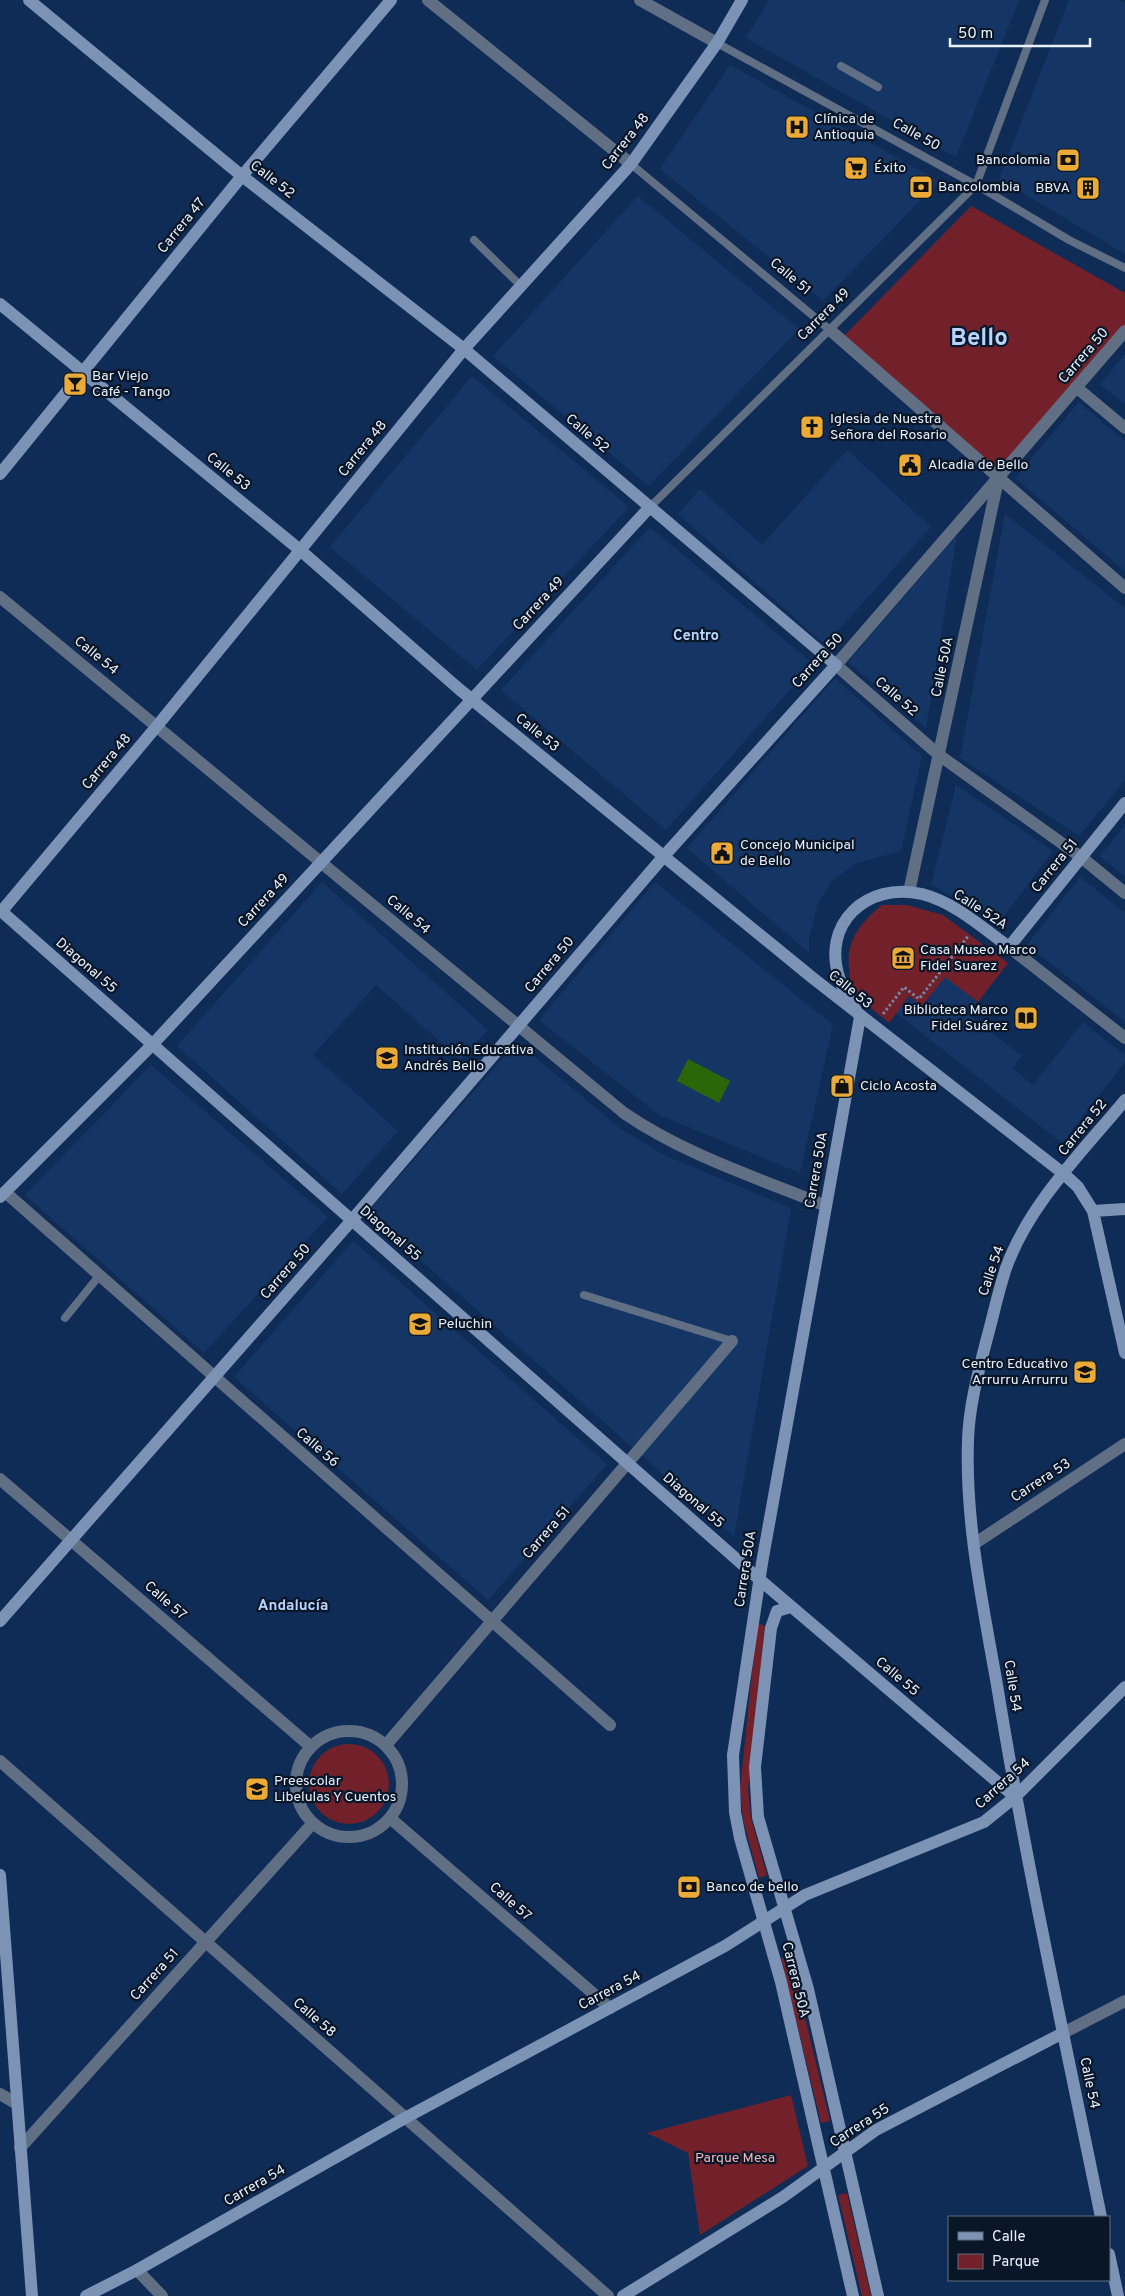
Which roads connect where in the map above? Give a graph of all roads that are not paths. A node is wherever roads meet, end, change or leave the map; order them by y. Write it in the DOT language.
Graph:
graph roads {
  1 [pos="29,0"];
  2 [pos="391,0"];
  3 [pos="428,0"];
  4 [pos="640,0"];
  5 [pos="742,0"];
  6 [pos="1045,0"];
  7 [pos="716,43"];
  8 [pos="841,66"];
  9 [pos="878,87"];
  10 [pos="631,164"];
  11 [pos="242,176"];
  12 [pos="976,185"];
  13 [pos="474,240"];
  14 [pos="1125,268"];
  15 [pos="521,286"];
  16 [pos="0,304"];
  17 [pos="830,330"];
  18 [pos="1125,331"];
  19 [pos="464,349"];
  20 [pos="82,372"];
  21 [pos="1076,387"];
  22 [pos="1125,428"];
  23 [pos="0,474"];
  24 [pos="998,477"];
  25 [pos="650,507"];
  26 [pos="300,550"];
  27 [pos="1125,588"];
  28 [pos="0,597"];
  29 [pos="836,665"];
  30 [pos="471,698"];
  31 [pos="157,726"];
  32 [pos="939,755"];
  33 [pos="1125,803"];
  34 [pos="664,856"];
  35 [pos="1081,857"];
  36 [pos="321,862"];
  37 [pos="909,892"];
  38 [pos="1125,893"];
  39 [pos="0,912"];
  40 [pos="1009,947"];
  41 [pos="860,1017"];
  42 [pos="518,1026"];
  43 [pos="1125,1038"];
  44 [pos="153,1044"];
  45 [pos="1125,1100"];
  46 [pos="1064,1174"];
  47 [pos="2,1195"];
  48 [pos="826,1206"];
  49 [pos="1125,1209"];
  50 [pos="1093,1211"];
  51 [pos="352,1220"];
  52 [pos="99,1276"];
  53 [pos="584,1295"];
  54 [pos="65,1318"];
  55 [pos="732,1342"];
  56 [pos="1125,1352"];
  57 [pos="214,1377"];
  58 [pos="1125,1444"];
  59 [pos="627,1463"];
  60 [pos="0,1479"];
  61 [pos="71,1540"];
  62 [pos="974,1544"];
  63 [pos="759,1579"];
  64 [pos="791,1607"];
  65 [pos="0,1621"];
  66 [pos="492,1621"];
  67 [pos="1125,1687"];
  68 [pos="610,1725"];
  69 [pos="386,1745"];
  70 [pos="310,1746"];
  71 [pos="0,1761"];
  72 [pos="1015,1797"];
  73 [pos="390,1818"];
  74 [pos="313,1823"];
  75 [pos="0,1875"];
  76 [pos="784,1909"];
  77 [pos="765,1922"];
  78 [pos="205,1942"];
  79 [pos="1125,2001"];
  80 [pos="610,2008"];
  81 [pos="1063,2033"];
  82 [pos="0,2094"];
  83 [pos="17,2104"];
  84 [pos="405,2118"];
  85 [pos="20,2148"];
  86 [pos="845,2152"];
  87 [pos="824,2168"];
  88 [pos="1101,2216"];
  89 [pos="1110,2258"];
  90 [pos="137,2270"];
  91 [pos="1118,2294"];
  92 [pos="32,2296"];
  93 [pos="86,2296"];
  94 [pos="162,2296"];
  95 [pos="608,2296"];
  96 [pos="623,2296"];
  97 [pos="854,2296"];
  98 [pos="878,2296"];
  1 -- 11 [label="street, Calle 52"];
  2 -- 11 [label="street, Carrera 47"];
  3 -- 10 [label="street, Calle 51"];
  4 -- 7 [label="street, Calle 50"];
  5 -- 7 [label="street, Carrera 48"];
  6 -- 12 [label="lane, Carrera 49"];
  7 -- 10 [label="street, Carrera 48"];
  7 -- 12 [label="lane, Calle 50"];
  8 -- 9 [label="lane"];
  10 -- 15 [label="street, Carrera 48"];
  10 -- 17 [label="lane, Calle 51"];
  11 -- 19 [label="street, Calle 52"];
  11 -- 20 [label="street, Carrera 47"];
  12 -- 14 [label="lane, Calle 50"];
  12 -- 17 [label="lane, Carrera 49"];
  13 -- 15 [label="lane"];
  15 -- 19 [label="street, Carrera 48"];
  16 -- 20 [label="street, Calle 53"];
  17 -- 24 [label="street, Calle 51"];
  17 -- 25 [label="lane, Carrera 49"];
  18 -- 21 [label="street, Carrera 50"];
  19 -- 25 [label="street, Calle 52"];
  19 -- 26 [label="street, Carrera 48"];
  20 -- 23 [label="street, Carrera 47"];
  20 -- 26 [label="street, Calle 53"];
  21 -- 22 [label="street"];
  21 -- 24 [label="street, Carrera 50"];
  24 -- 27 [label="street, Calle 51"];
  24 -- 29 [label="street, Carrera 50"];
  24 -- 32 [label="street, Calle 50A"];
  25 -- 29 [label="street, Calle 52"];
  25 -- 30 [label="street, Carrera 49"];
  26 -- 30 [label="street, Calle 53"];
  26 -- 31 [label="street, Carrera 48"];
  28 -- 31 [label="street, Calle 54"];
  29 -- 32 [label="street, Calle 52"];
  29 -- 34 [label="street, Carrera 50"];
  30 -- 34 [label="street, Calle 53"];
  30 -- 36 [label="street, Carrera 49"];
  31 -- 36 [label="street, Calle 54"];
  31 -- 39 [label="street, Carrera 48"];
  32 -- 35 [label="street, Calle 52"];
  32 -- 37 [label="street, Calle 50A"];
  33 -- 35 [label="street, Carrera 51"];
  34 -- 41 [label="street, Calle 53"];
  34 -- 42 [label="street, Carrera 50"];
  35 -- 38 [label="street, Calle 52"];
  35 -- 40 [label="street, Carrera 51"];
  36 -- 42 [label="street, Calle 54"];
  36 -- 44 [label="street, Carrera 49"];
  37 -- 40 [label="street, Calle 52A"];
  37 -- 41 [label="street"];
  39 -- 44 [label="street, Diagonal 55"];
  40 -- 43 [label="street, Calle 52A"];
  41 -- 46 [label="street, Calle 53"];
  41 -- 48 [label="street, Carrera 50A"];
  42 -- 48 [label="street, Calle 54"];
  42 -- 51 [label="street, Carrera 50"];
  44 -- 47 [label="street, Carrera 49"];
  44 -- 51 [label="street, Diagonal 55"];
  45 -- 46 [label="street, Carrera 52"];
  46 -- 50 [label="street, Calle 53"];
  46 -- 62 [label="street, Calle 54"];
  47 -- 52 [label="street, Calle 56"];
  48 -- 63 [label="street, Carrera 50A"];
  49 -- 50 [label="street"];
  50 -- 56 [label="street, Calle 53"];
  51 -- 57 [label="street, Carrera 50"];
  51 -- 59 [label="street, Diagonal 55"];
  52 -- 54 [label="lane"];
  52 -- 57 [label="street, Calle 56"];
  53 -- 55 [label="lane"];
  55 -- 59 [label="street, Carrera 51"];
  57 -- 61 [label="street, Carrera 50"];
  57 -- 66 [label="street, Calle 56"];
  58 -- 62 [label="street, Carrera 53"];
  59 -- 63 [label="street, Diagonal 55"];
  59 -- 66 [label="street, Carrera 51"];
  60 -- 61 [label="street, Calle 57"];
  61 -- 65 [label="street, Carrera 50"];
  61 -- 70 [label="street, Calle 57"];
  62 -- 72 [label="street, Calle 54"];
  63 -- 64 [label="street, Calle 55"];
  63 -- 77 [label="street, Carrera 50A"];
  64 -- 72 [label="street, Calle 55"];
  64 -- 76 [label="street, Carrera 50A"];
  66 -- 68 [label="street, Calle 56"];
  66 -- 69 [label="street, Carrera 51"];
  67 -- 72 [label="street, Carrera 54"];
  69 -- 70 [label="street"];
  69 -- 73 [label="street"];
  70 -- 74 [label="street"];
  71 -- 78 [label="street, Calle 58"];
  72 -- 76 [label="street, Carrera 54"];
  72 -- 81 [label="street, Calle 54"];
  73 -- 74 [label="street"];
  73 -- 80 [label="street, Calle 57"];
  74 -- 78 [label="street, Carrera 51"];
  75 -- 83 [label="street"];
  76 -- 77 [label="street, Carrera 54"];
  76 -- 86 [label="street, Carrera 50A"];
  77 -- 80 [label="street, Carrera 54"];
  77 -- 87 [label="street, Carrera 50A"];
  78 -- 84 [label="street, Calle 58"];
  78 -- 85 [label="street, Carrera 51"];
  79 -- 81 [label="street, Carrera 55"];
  80 -- 84 [label="street, Carrera 54"];
  81 -- 86 [label="street, Carrera 55"];
  81 -- 88 [label="street, Calle 54"];
  82 -- 83 [label="street"];
  83 -- 85 [label="street"];
  84 -- 90 [label="street, Carrera 54"];
  84 -- 95 [label="street, Calle 58"];
  85 -- 92 [label="street"];
  86 -- 87 [label="street, Carrera 55"];
  86 -- 98 [label="street, Carrera 50A"];
  87 -- 96 [label="street, Carrera 55"];
  87 -- 97 [label="street, Carrera 50A"];
  89 -- 91 [label="street"];
  90 -- 93 [label="street, Carrera 54"];
  90 -- 94 [label="street"];
}
